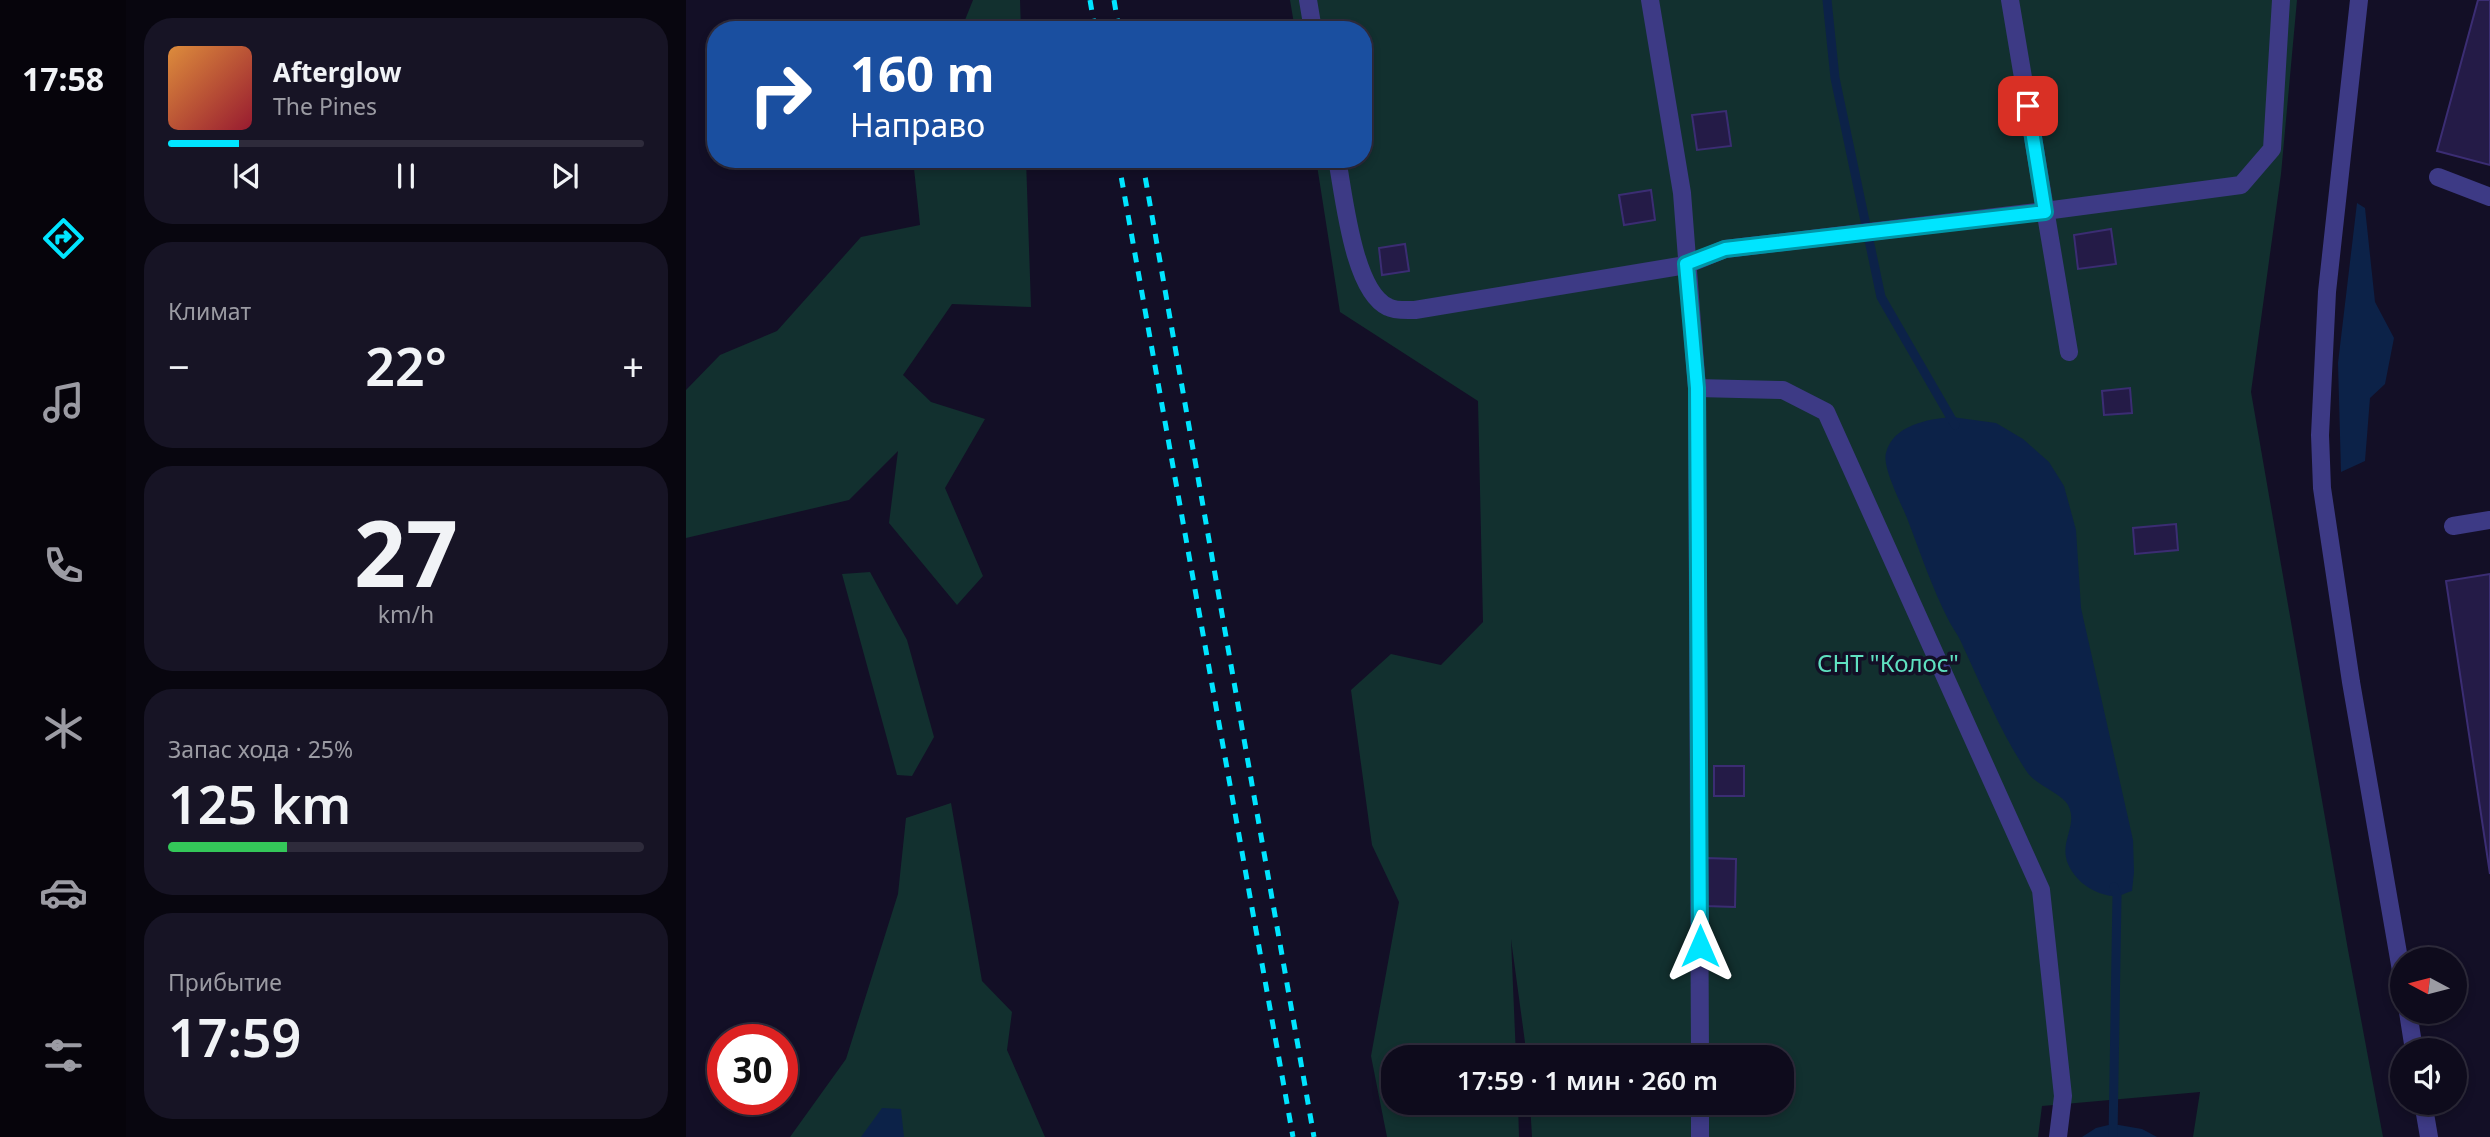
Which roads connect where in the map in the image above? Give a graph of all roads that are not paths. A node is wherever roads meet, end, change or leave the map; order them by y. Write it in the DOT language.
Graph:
graph roads {
  1 [pos="1308,0"];
  2 [pos="1650,0"];
  3 [pos="2010,0"];
  4 [pos="2281,0"];
  5 [pos="2359,0"];
  6 [pos="1312,21"];
  7 [pos="1339,168"];
  8 [pos="2438,177"];
  9 [pos="2490,197"];
  10 [pos="2045,212"];
  11 [pos="1686,264"];
  12 [pos="2069,352"];
  13 [pos="1697,388"];
  14 [pos="2490,520"];
  15 [pos="2453,526"];
  16 [pos="2397,947"];
  17 [pos="1700,1045"];
  18 [pos="1700,1115"];
  19 [pos="2425,1115"];
  20 [pos="1700,1137"];
  21 [pos="2058,1137"];
  22 [pos="2429,1137"];
  1 -- 6 [label="street"];
  2 -- 11 [label="street"];
  3 -- 10 [label="street"];
  4 -- 10 [label="street"];
  5 -- 16 [label="street"];
  7 -- 11 [label="street"];
  8 -- 9 [label="street"];
  10 -- 11 [label="street"];
  10 -- 12 [label="street"];
  11 -- 13 [label="street"];
  13 -- 17 [label="street"];
  13 -- 21 [label="street"];
  14 -- 15 [label="street"];
  18 -- 20 [label="street"];
  19 -- 22 [label="street"];
}
